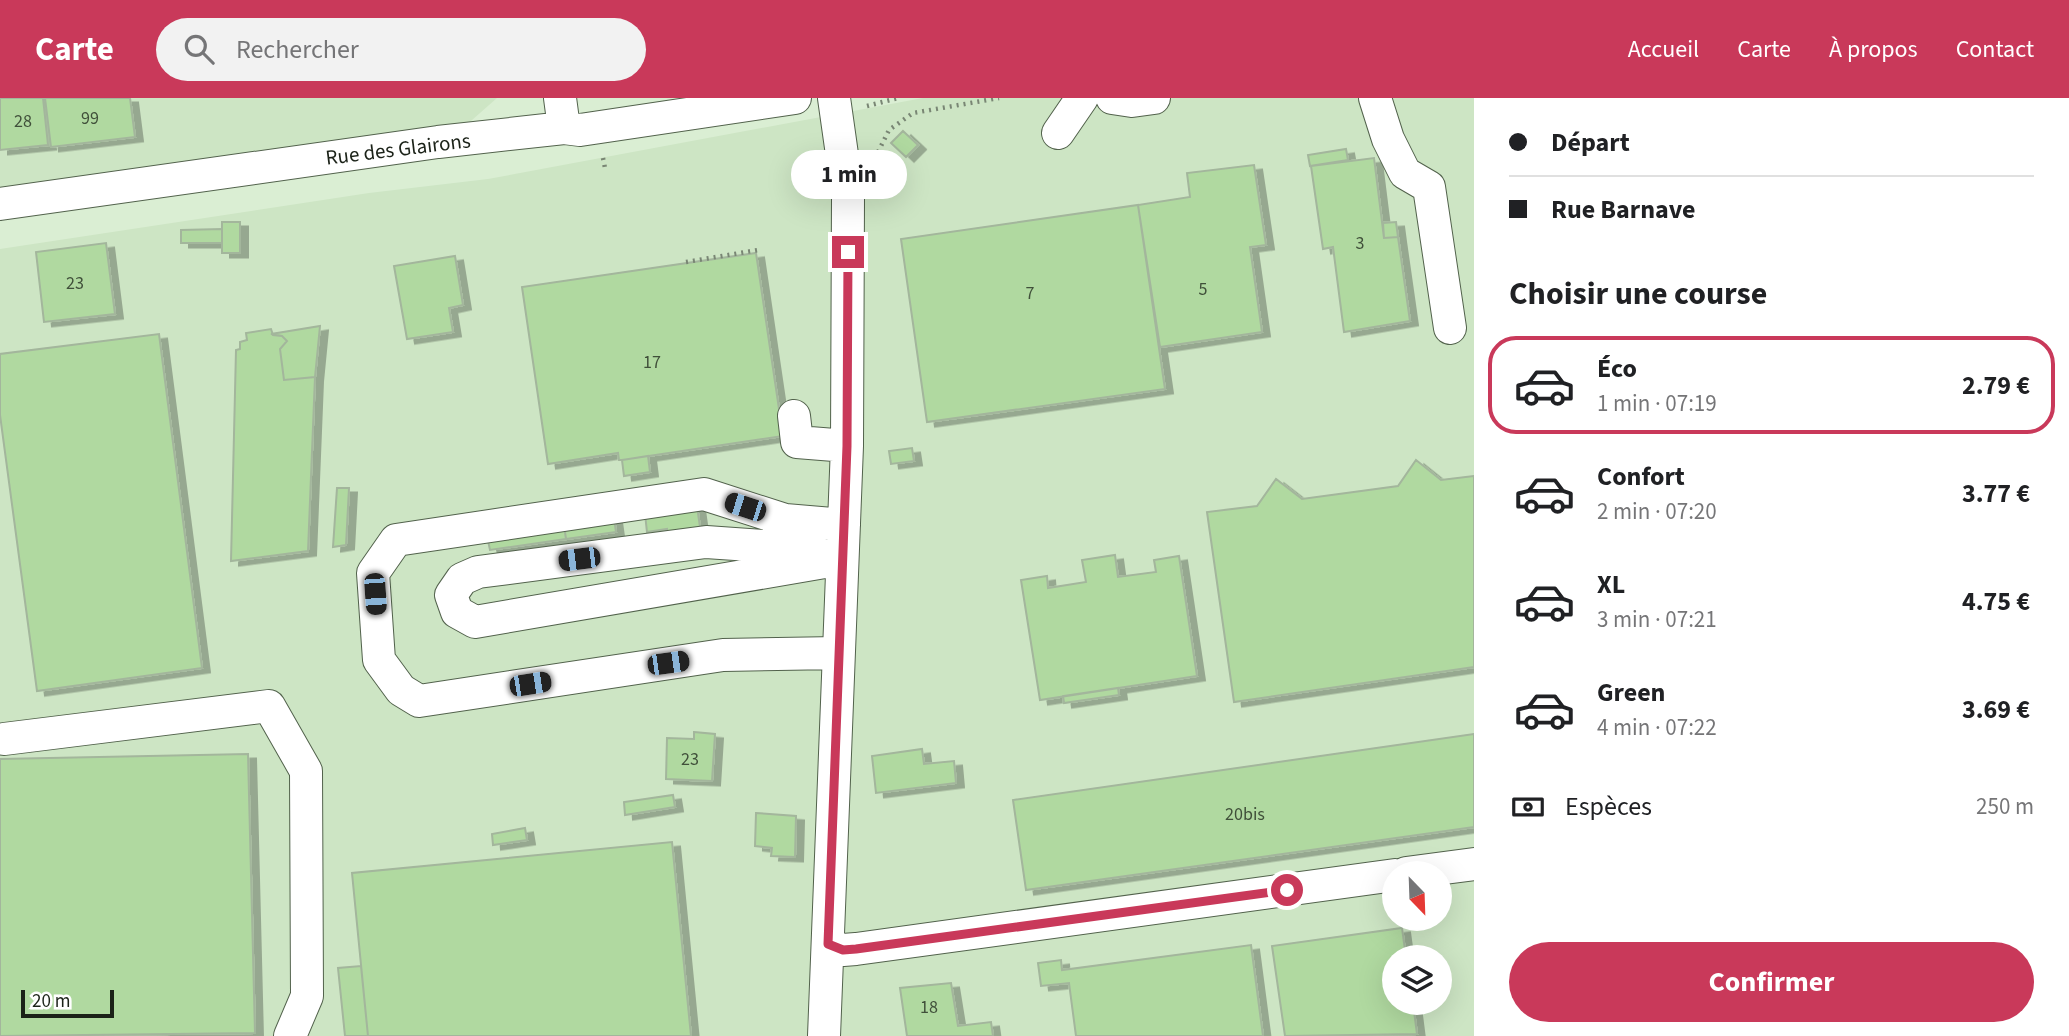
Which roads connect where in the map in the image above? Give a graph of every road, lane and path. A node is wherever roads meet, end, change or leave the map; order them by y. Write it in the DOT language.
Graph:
graph roads {
  1 [pos="795,98"];
  2 [pos="834,98"];
  3 [pos="1082,98"];
  4 [pos="1112,98"];
  5 [pos="1154,98"];
  6 [pos="1375,98"];
  7 [pos="562,113"];
  8 [pos="1058,132"];
  9 [pos="0,204"];
  10 [pos="758,250"];
  11 [pos="685,262"];
  12 [pos="1450,328"];
  13 [pos="794,416"];
  14 [pos="847,446"];
  15 [pos="844,525"];
  16 [pos="842,559"];
  17 [pos="838,653"];
  18 [pos="4,738"];
  19 [pos="1474,864"];
  20 [pos="1452,867"];
  21 [pos="1382,877"];
  22 [pos="828,944"];
  23 [pos="290,1036"];
  24 [pos="824,1036"];
  1 -- 7 [label="street, Rue des Glairons"];
  2 -- 14 [label="street"];
  3 -- 8 [label="street"];
  4 -- 5 [label="street"];
  6 -- 12 [label="street"];
  7 -- 9 [label="street, Rue des Glairons"];
  10 -- 11 [label="path"];
  13 -- 14 [label="street"];
  14 -- 15 [label="street"];
  15 -- 16 [label="street"];
  15 -- 17 [label="street"];
  16 -- 16 [label="street"];
  16 -- 17 [label="street"];
  17 -- 22 [label="street"];
  18 -- 23 [label="street"];
  19 -- 20 [label="street"];
  21 -- 22 [label="street"];
  22 -- 24 [label="street"];
}
